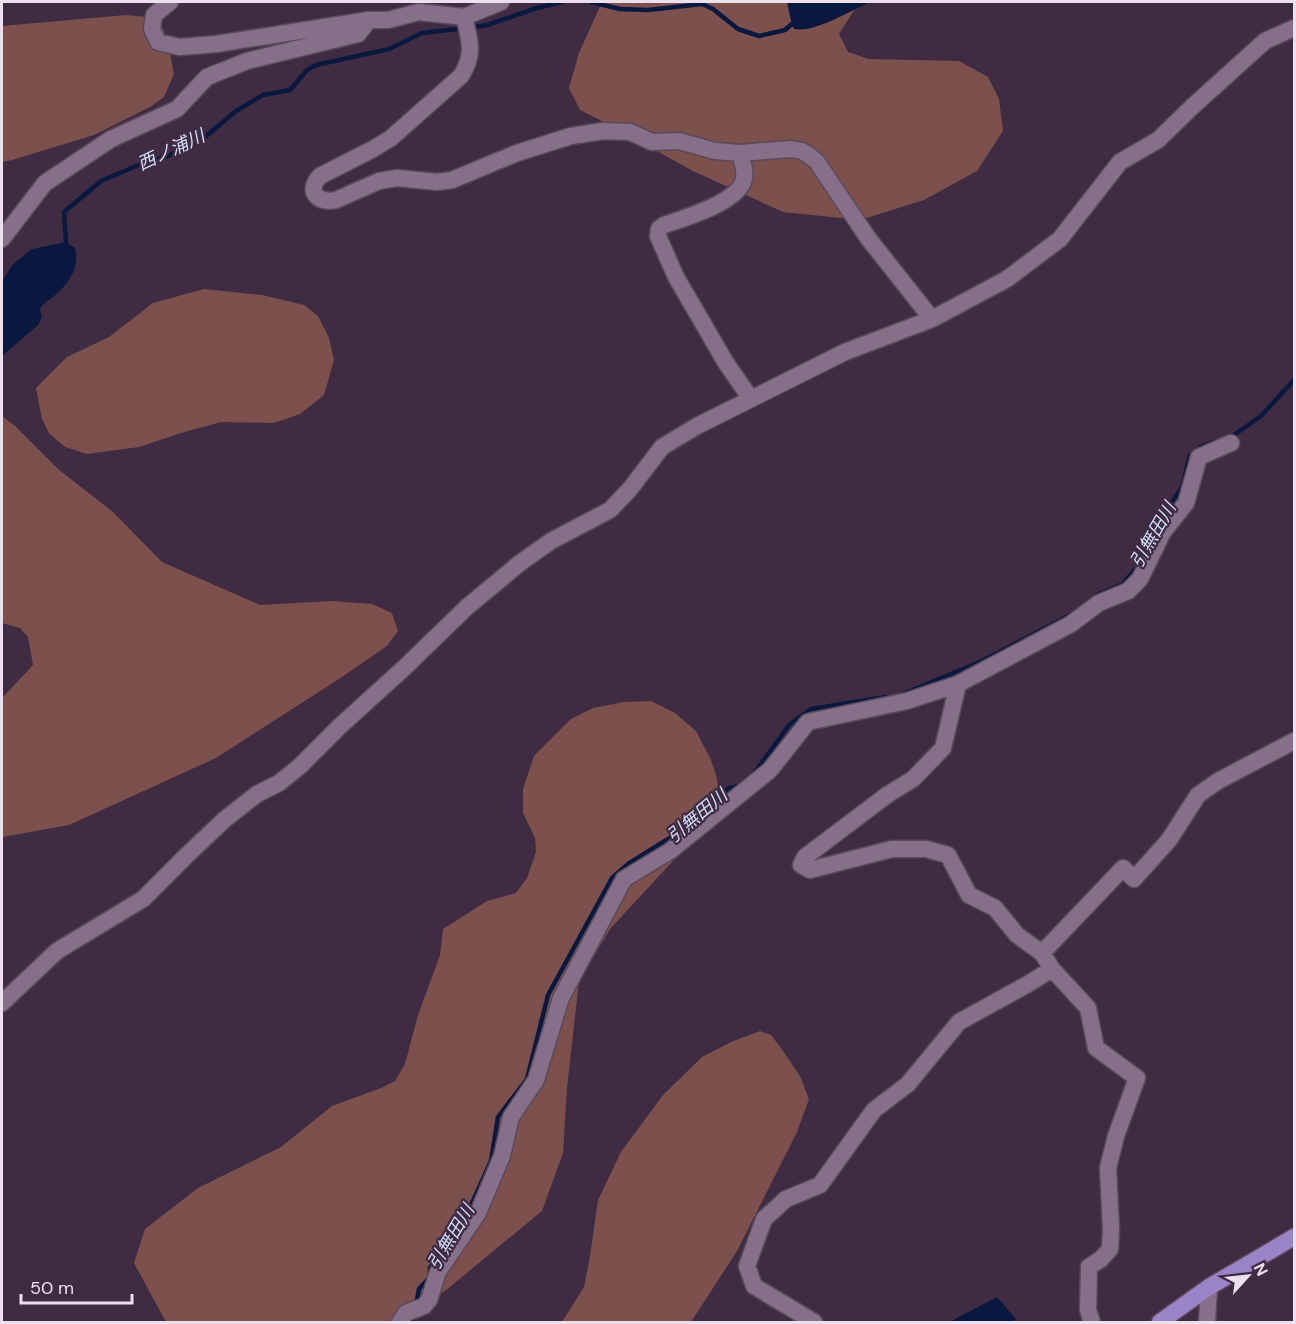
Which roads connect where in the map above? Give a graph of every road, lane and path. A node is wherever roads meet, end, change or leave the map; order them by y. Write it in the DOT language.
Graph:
graph roads {
  1 [pos="170,2"];
  2 [pos="501,2"];
  3 [pos="421,7"];
  4 [pos="464,17"];
  5 [pos="369,20"];
  6 [pos="1294,28"];
  7 [pos="740,153"];
  8 [pos="2,239"];
  9 [pos="932,319"];
  10 [pos="751,399"];
  11 [pos="1231,443"];
  12 [pos="957,684"];
  13 [pos="1294,741"];
  14 [pos="1042,953"];
  15 [pos="1052,969"];
  16 [pos="2,1003"];
  17 [pos="1294,1237"];
  18 [pos="1209,1287"];
  19 [pos="411,1313"];
  20 [pos="814,1323"];
  21 [pos="1092,1323"];
  22 [pos="1160,1323"];
  23 [pos="1207,1323"];
  1 -- 5 [label="street"];
  2 -- 4 [label="street"];
  3 -- 4 [label="street"];
  3 -- 5 [label="street"];
  4 -- 7 [label="street"];
  5 -- 8 [label="street"];
  6 -- 9 [label="street"];
  7 -- 9 [label="street"];
  7 -- 10 [label="street"];
  9 -- 10 [label="street"];
  10 -- 16 [label="street"];
  11 -- 12 [label="street"];
  12 -- 14 [label="street"];
  12 -- 19 [label="street"];
  13 -- 14 [label="street"];
  14 -- 15 [label="street"];
  15 -- 20 [label="street"];
  15 -- 21 [label="street"];
  17 -- 18 [label="main road"];
  18 -- 22 [label="main road"];
  18 -- 23 [label="street"];
}
